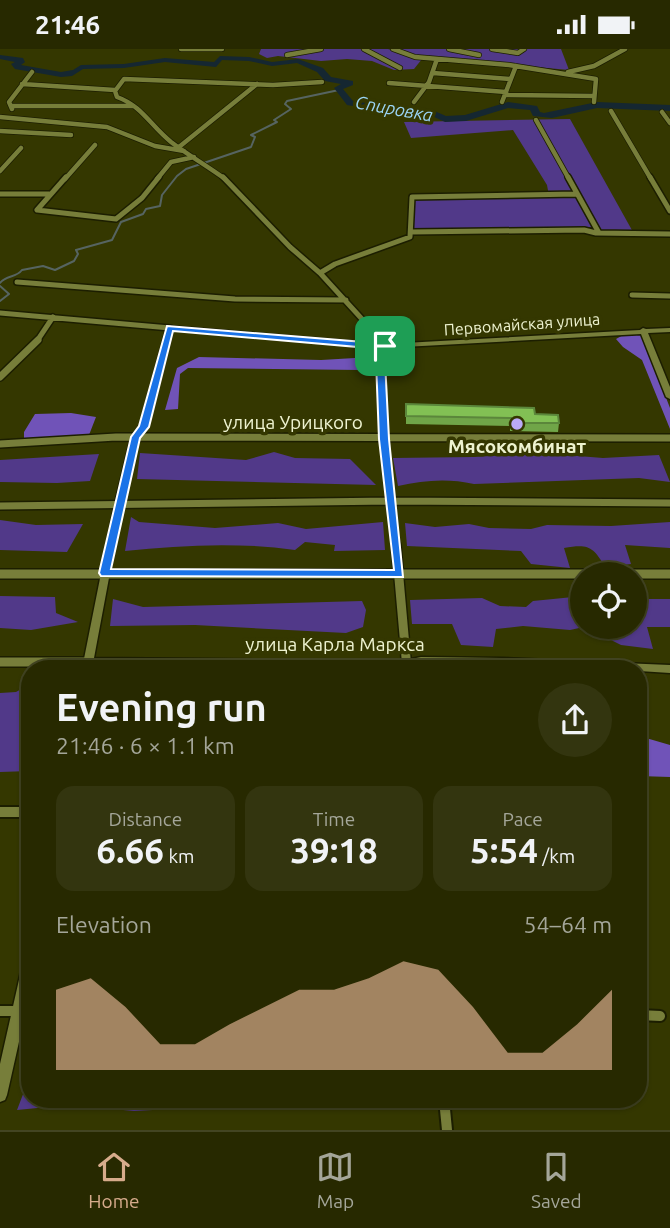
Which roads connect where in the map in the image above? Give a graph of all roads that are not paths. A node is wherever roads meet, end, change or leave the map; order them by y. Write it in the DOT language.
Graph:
graph roads {
  1 [pos="183,49"];
  2 [pos="222,49"];
  3 [pos="320,49"];
  4 [pos="364,49"];
  5 [pos="393,49"];
  6 [pos="449,49"];
  7 [pos="491,49"];
  8 [pos="524,49"];
  9 [pos="625,49"];
  10 [pos="287,55"];
  11 [pos="479,55"];
  12 [pos="437,59"];
  13 [pos="473,62"];
  14 [pos="516,66"];
  15 [pos="400,68"];
  16 [pos="32,72"];
  17 [pos="433,73"];
  18 [pos="561,73"];
  19 [pos="511,79"];
  20 [pos="322,82"];
  21 [pos="388,83"];
  22 [pos="22,84"];
  23 [pos="257,84"];
  24 [pos="426,86"];
  25 [pos="116,90"];
  26 [pos="506,94"];
  27 [pos="414,102"];
  28 [pos="502,102"];
  29 [pos="12,106"];
  30 [pos="136,106"];
  31 [pos="611,111"];
  32 [pos="662,112"];
  33 [pos="0,117"];
  34 [pos="10,117"];
  35 [pos="536,120"];
  36 [pos="670,124"];
  37 [pos="0,131"];
  38 [pos="71,135"];
  39 [pos="94,145"];
  40 [pos="178,147"];
  41 [pos="21,148"];
  42 [pos="184,151"];
  43 [pos="194,157"];
  44 [pos="0,171"];
  45 [pos="0,194"];
  46 [pos="50,194"];
  47 [pos="577,194"];
  48 [pos="670,211"];
  49 [pos="411,232"];
  50 [pos="598,233"];
  51 [pos="670,234"];
  52 [pos="320,273"];
  53 [pos="17,282"];
  54 [pos="632,295"];
  55 [pos="669,297"];
  56 [pos="346,300"];
  57 [pos="0,313"];
  58 [pos="53,317"];
  59 [pos="170,328"];
  60 [pos="643,330"];
  61 [pos="670,330"];
  62 [pos="385,346"];
  63 [pos="0,377"];
  64 [pos="670,397"];
  65 [pos="135,437"];
  66 [pos="670,437"];
  67 [pos="384,439"];
  68 [pos="0,444"];
  69 [pos="391,501"];
  70 [pos="119,503"];
  71 [pos="670,503"];
  72 [pos="0,506"];
  73 [pos="105,573"];
  74 [pos="0,574"];
  75 [pos="400,574"];
  76 [pos="570,574"];
  77 [pos="647,575"];
  78 [pos="670,575"];
  79 [pos="89,660"];
  80 [pos="406,660"];
  81 [pos="0,662"];
  82 [pos="21,663"];
  83 [pos="647,668"];
  84 [pos="670,669"];
  85 [pos="21,812"];
  86 [pos="0,813"];
  87 [pos="0,1011"];
  88 [pos="21,1011"];
  89 [pos="647,1015"];
  90 [pos="660,1016"];
  91 [pos="21,1024"];
  92 [pos="0,1095"];
  93 [pos="445,1108"];
  94 [pos="447,1130"];
  1 -- 2 [label="street"];
  3 -- 10 [label="street"];
  4 -- 15 [label="street"];
  5 -- 12 [label="street"];
  6 -- 11 [label="street"];
  7 -- 8 [label="street"];
  7 -- 11 [label="street"];
  9 -- 18 [label="street"];
  11 -- 13 [label="street"];
  12 -- 13 [label="street"];
  12 -- 17 [label="street"];
  13 -- 14 [label="street"];
  14 -- 18 [label="street"];
  14 -- 19 [label="street"];
  16 -- 22 [label="street"];
  17 -- 19 [label="street"];
  17 -- 24 [label="street"];
  18 -- 26 [label="street"];
  19 -- 26 [label="street"];
  20 -- 23 [label="street"];
  21 -- 24 [label="street"];
  22 -- 25 [label="street"];
  22 -- 29 [label="street"];
  23 -- 25 [label="street"];
  23 -- 40 [label="street"];
  24 -- 26 [label="street"];
  24 -- 27 [label="street"];
  25 -- 30 [label="street"];
  26 -- 28 [label="street"];
  29 -- 30 [label="street"];
  29 -- 34 [label="street"];
  30 -- 40 [label="street"];
  31 -- 48 [label="street"];
  32 -- 36 [label="street"];
  33 -- 34 [label="street"];
  34 -- 42 [label="street"];
  35 -- 47 [label="street"];
  37 -- 38 [label="street"];
  39 -- 46 [label="street"];
  40 -- 42 [label="street"];
  41 -- 44 [label="street"];
  42 -- 43 [label="street"];
  43 -- 46 [label="street"];
  43 -- 52 [label="street"];
  45 -- 46 [label="street"];
  47 -- 49 [label="street"];
  47 -- 50 [label="street"];
  49 -- 50 [label="street"];
  49 -- 52 [label="street"];
  50 -- 51 [label="street"];
  52 -- 56 [label="street"];
  53 -- 56 [label="street"];
  54 -- 55 [label="street"];
  56 -- 62 [label="street"];
  57 -- 58 [label="street, Первомайская улица"];
  58 -- 59 [label="street, Первомайская улица"];
  58 -- 63 [label="street"];
  59 -- 62 [label="street, Первомайская улица"];
  59 -- 65 [label="street"];
  60 -- 61 [label="street, Первомайская улица"];
  60 -- 62 [label="street, Первомайская улица"];
  60 -- 64 [label="street"];
  62 -- 67 [label="street"];
  65 -- 67 [label="street, улица Урицкого"];
  65 -- 68 [label="street, улица Урицкого"];
  65 -- 70 [label="street"];
  66 -- 67 [label="street, улица Урицкого"];
  67 -- 69 [label="street"];
  69 -- 70 [label="street"];
  69 -- 71 [label="street"];
  69 -- 75 [label="street"];
  70 -- 72 [label="street"];
  70 -- 73 [label="street"];
  73 -- 74 [label="street"];
  73 -- 75 [label="street"];
  73 -- 79 [label="street"];
  75 -- 76 [label="street"];
  75 -- 80 [label="street"];
  77 -- 78 [label="street"];
  81 -- 82 [label="street, улица Карла Маркса"];
  83 -- 84 [label="street, улица Карла Маркса"];
  85 -- 86 [label="street"];
  87 -- 88 [label="street"];
  89 -- 90 [label="street"];
  91 -- 92 [label="street"];
  93 -- 94 [label="street"];
}
